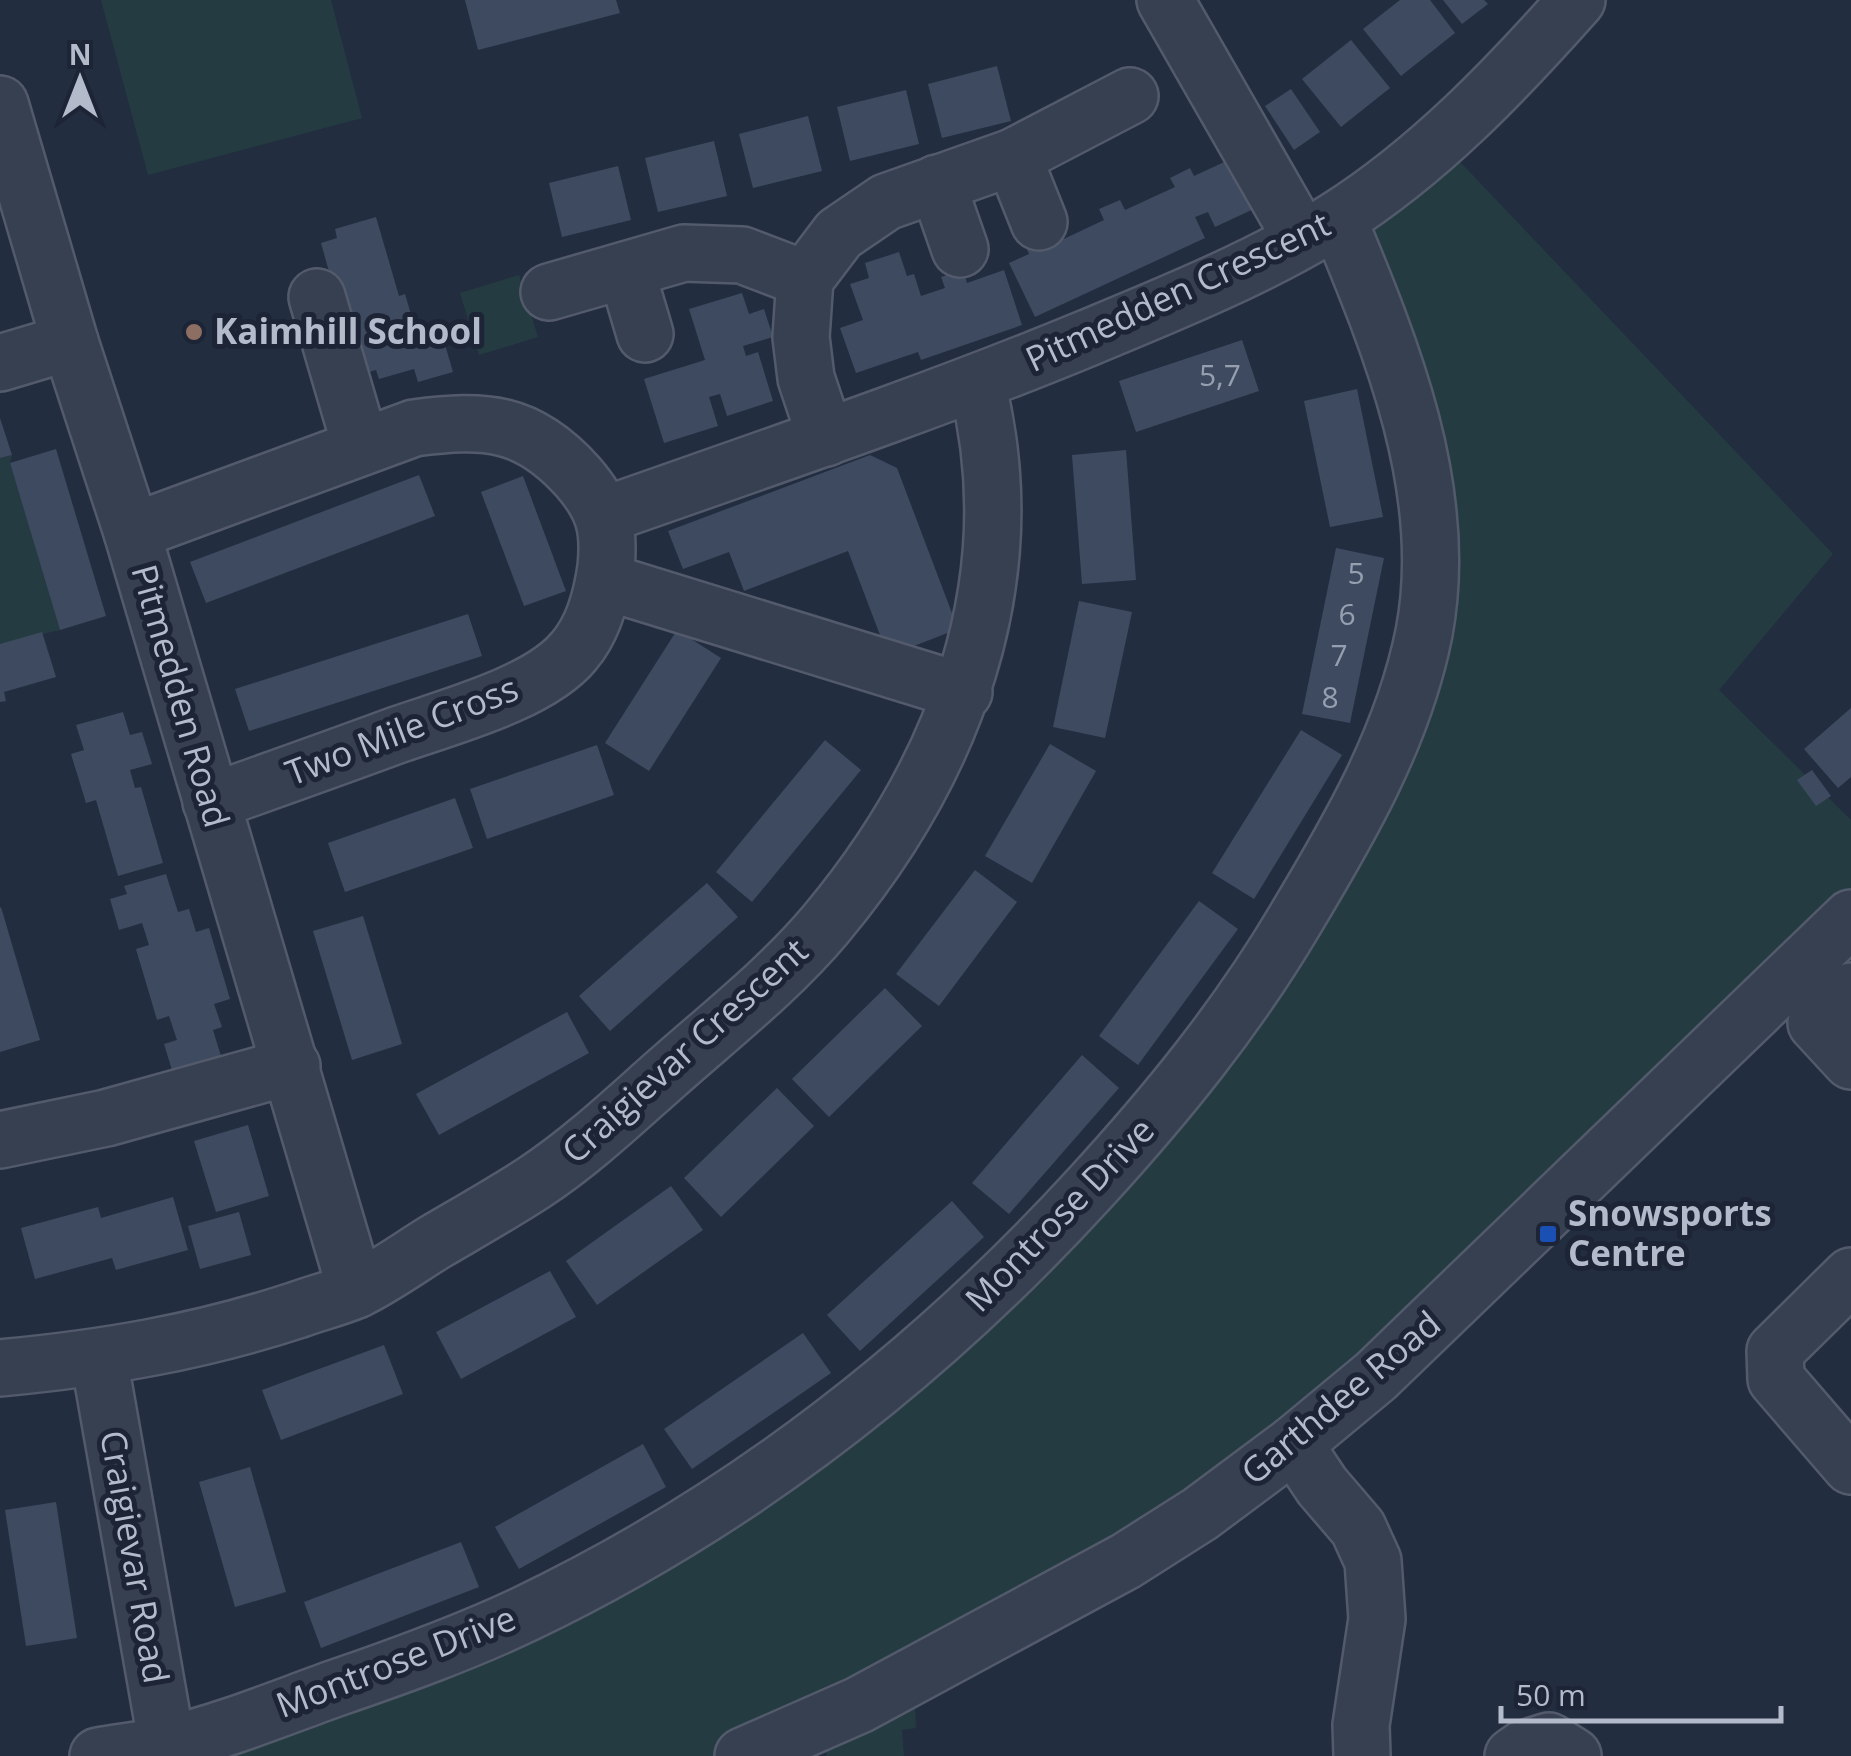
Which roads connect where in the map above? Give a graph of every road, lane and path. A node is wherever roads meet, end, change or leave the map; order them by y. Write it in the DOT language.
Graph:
graph roads {
  1 [pos="1165,0"];
  2 [pos="1577,0"];
  3 [pos="1130,96"];
  4 [pos="0,104"];
  5 [pos="1013,157"];
  6 [pos="937,182"];
  7 [pos="1039,222"];
  8 [pos="1320,229"];
  9 [pos="960,249"];
  10 [pos="626,270"];
  11 [pos="805,279"];
  12 [pos="549,292"];
  13 [pos="318,298"];
  14 [pos="646,334"];
  15 [pos="70,342"];
  16 [pos="0,362"];
  17 [pos="977,384"];
  18 [pos="826,438"];
  19 [pos="361,446"];
  20 [pos="605,516"];
  21 [pos="132,532"];
  22 [pos="604,581"];
  23 [pos="964,692"];
  24 [pos="211,802"];
  25 [pos="1851,918"];
  26 [pos="1851,991"];
  27 [pos="1848,1053"];
  28 [pos="292,1066"];
  29 [pos="0,1140"];
  30 [pos="1851,1276"];
  31 [pos="356,1290"];
  32 [pos="99,1359"];
  33 [pos="0,1368"];
  34 [pos="1294,1444"];
  35 [pos="1851,1466"];
  36 [pos="168,1750"];
  37 [pos="98,1756"];
  38 [pos="743,1756"];
  39 [pos="1362,1756"];
  40 [pos="1512,1756"];
  41 [pos="1573,1756"];
  1 -- 8 [label="street, Montrose Drive"];
  2 -- 8 [label="street, Pitmedden Crescent"];
  3 -- 5 [label="street"];
  4 -- 15 [label="street, Pitmedden Road"];
  5 -- 6 [label="street"];
  5 -- 7 [label="street"];
  6 -- 9 [label="street"];
  6 -- 11 [label="street"];
  8 -- 17 [label="street, Pitmedden Crescent"];
  8 -- 36 [label="street, Montrose Drive"];
  10 -- 11 [label="street"];
  10 -- 12 [label="street"];
  10 -- 14 [label="street"];
  11 -- 18 [label="street"];
  13 -- 19 [label="street"];
  15 -- 16 [label="street"];
  15 -- 21 [label="street, Pitmedden Road"];
  17 -- 18 [label="street, Pitmedden Crescent"];
  17 -- 23 [label="street, Craigievar Crescent"];
  18 -- 20 [label="street, Pitmedden Crescent"];
  19 -- 20 [label="street"];
  19 -- 21 [label="street"];
  20 -- 22 [label="street, Two Mile Cross"];
  21 -- 24 [label="street, Pitmedden Road"];
  22 -- 23 [label="street"];
  22 -- 24 [label="street, Two Mile Cross"];
  23 -- 31 [label="street, Craigievar Crescent"];
  24 -- 28 [label="street, Pitmedden Road"];
  25 -- 34 [label="street, Garthdee Road"];
  26 -- 27 [label="street"];
  28 -- 29 [label="street"];
  28 -- 31 [label="street, Pitmedden Road"];
  30 -- 35 [label="street"];
  31 -- 32 [label="street, Craigievar Crescent"];
  32 -- 33 [label="street, Craigievar Crescent"];
  32 -- 36 [label="street, Craigievar Road"];
  34 -- 38 [label="street, Garthdee Road"];
  34 -- 39 [label="street"];
  36 -- 37 [label="street, Montrose Drive"];
  40 -- 41 [label="street"];
}
